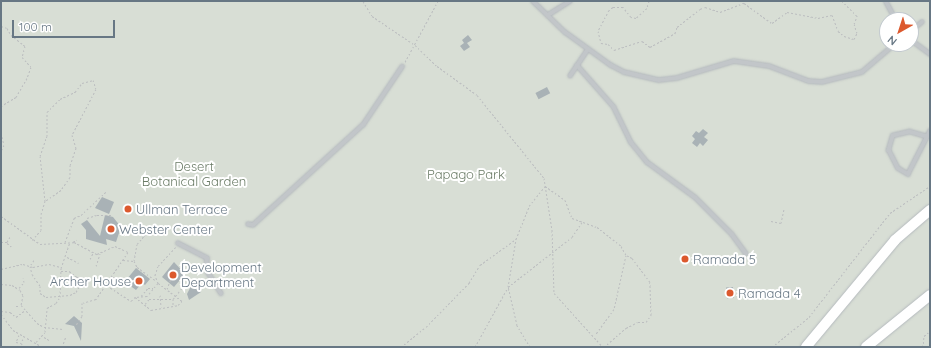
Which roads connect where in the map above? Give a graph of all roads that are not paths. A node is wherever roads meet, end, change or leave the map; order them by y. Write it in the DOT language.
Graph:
graph roads {
  1 [pos="533,1"];
  2 [pos="570,1"];
  3 [pos="886,1"];
  4 [pos="892,12"];
  5 [pos="548,15"];
  6 [pos="922,22"];
  7 [pos="919,24"];
  8 [pos="919,46"];
  9 [pos="588,49"];
  10 [pos="886,52"];
  11 [pos="930,54"];
  12 [pos="578,65"];
  13 [pos="402,67"];
  14 [pos="570,76"];
  15 [pos="930,131"];
  16 [pos="927,137"];
  17 [pos="930,210"];
  18 [pos="248,224"];
  19 [pos="177,245"];
  20 [pos="746,253"];
  21 [pos="221,293"];
  22 [pos="930,295"];
  23 [pos="806,347"];
  24 [pos="866,347"];
  1 -- 5 [label="lane"];
  2 -- 5 [label="lane"];
  3 -- 4 [label="lane"];
  5 -- 9 [label="lane"];
  6 -- 7 [label="lane"];
  8 -- 11 [label="lane"];
  9 -- 10 [label="lane"];
  9 -- 12 [label="lane"];
  12 -- 14 [label="lane"];
  12 -- 20 [label="lane"];
  13 -- 18 [label="lane"];
  15 -- 16 [label="lane"];
  16 -- 16 [label="lane"];
  17 -- 23 [label="main road"];
  19 -- 21 [label="lane"];
  22 -- 24 [label="main road"];
}
